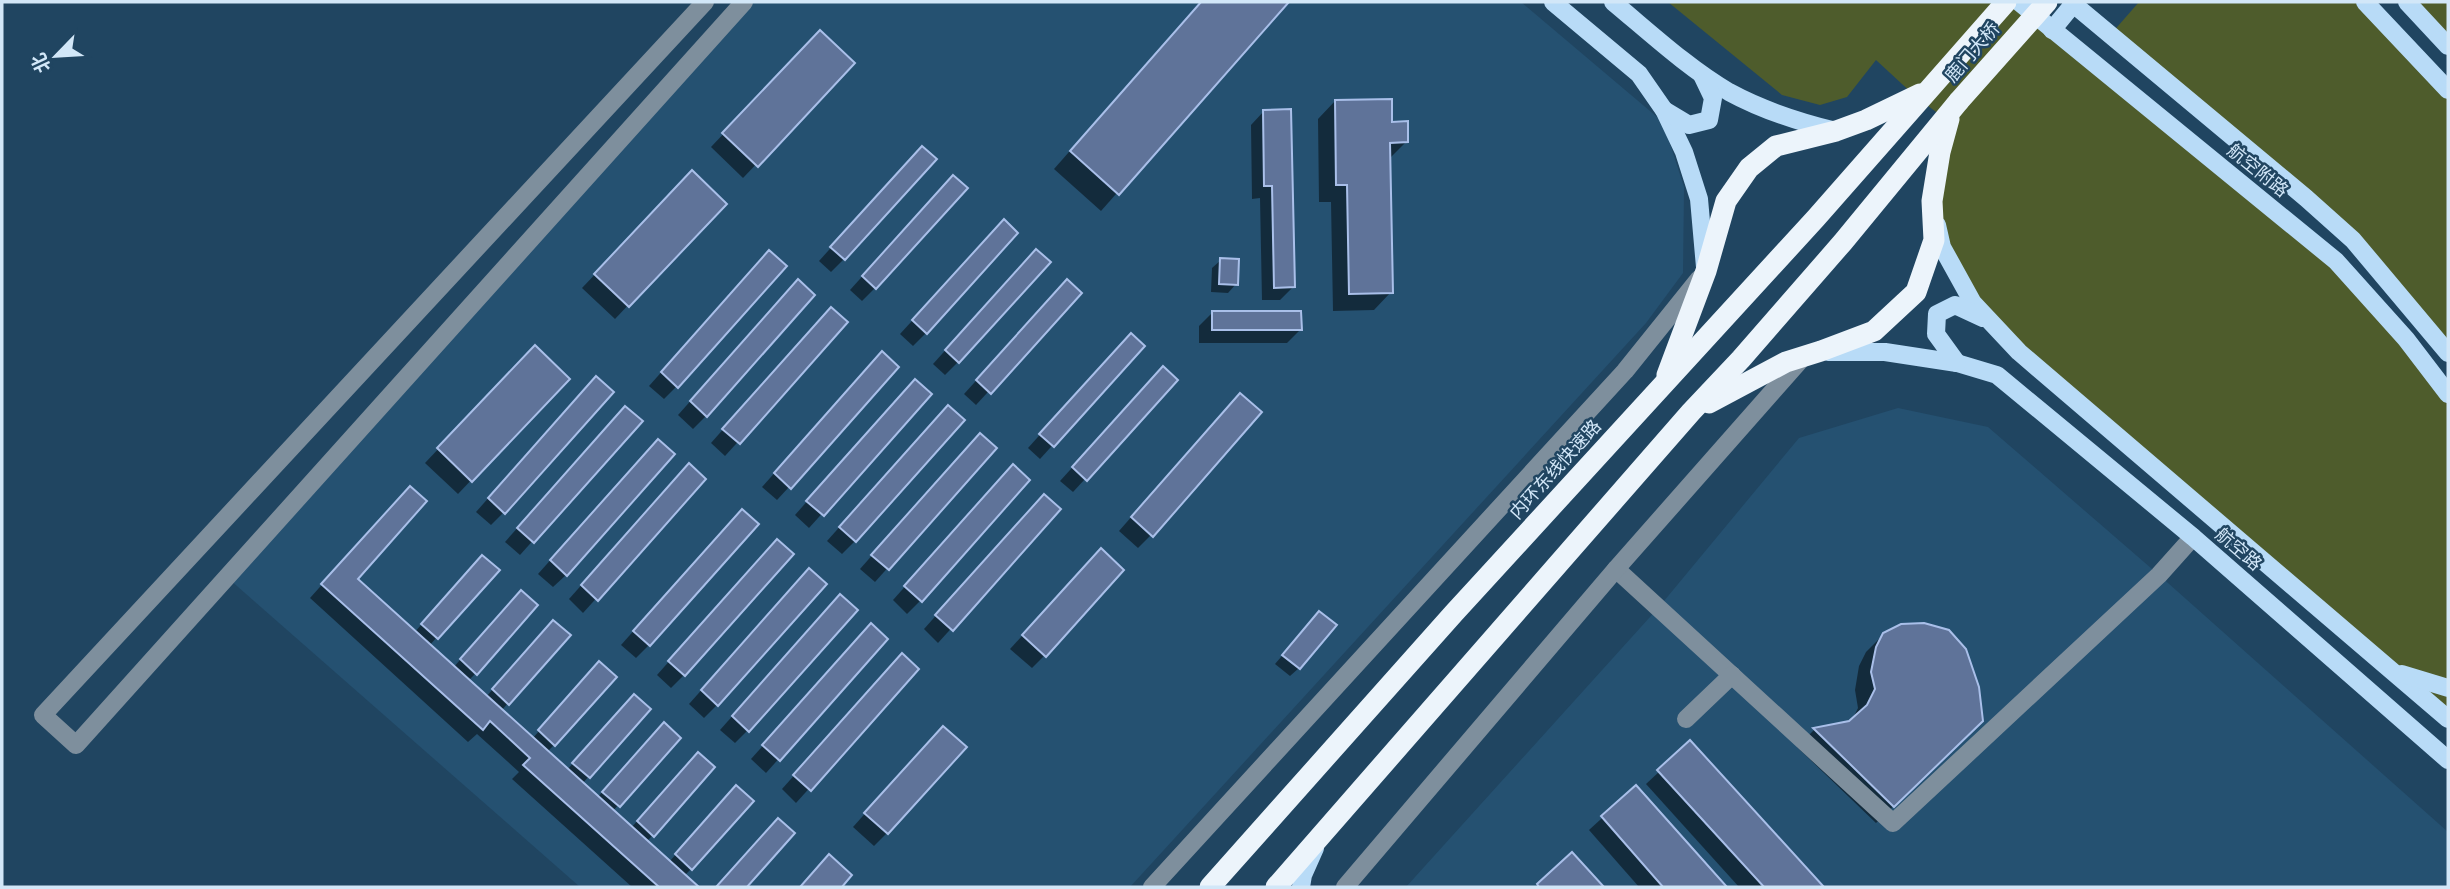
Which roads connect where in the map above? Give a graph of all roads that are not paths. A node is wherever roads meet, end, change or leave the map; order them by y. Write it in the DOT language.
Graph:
graph roads {
  1 [pos="705,2"];
  2 [pos="744,2"];
  3 [pos="1553,2"];
  4 [pos="1613,2"];
  5 [pos="2006,2"];
  6 [pos="2019,2"];
  7 [pos="2047,2"];
  8 [pos="2073,2"];
  9 [pos="2365,2"];
  10 [pos="2407,2"];
  11 [pos="2052,30"];
  12 [pos="2448,46"];
  13 [pos="1700,72"];
  14 [pos="1931,86"];
  15 [pos="2448,90"];
  16 [pos="1956,106"];
  17 [pos="1664,110"];
  18 [pos="1836,131"];
  19 [pos="1932,201"];
  20 [pos="1706,271"];
  21 [pos="1989,320"];
  22 [pos="2448,353"];
  23 [pos="1812,354"];
  24 [pos="1957,363"];
  25 [pos="1664,383"];
  26 [pos="2448,394"];
  27 [pos="1691,412"];
  28 [pos="2193,537"];
  29 [pos="1616,569"];
  30 [pos="2394,671"];
  31 [pos="1732,675"];
  32 [pos="2448,688"];
  33 [pos="1686,719"];
  34 [pos="2448,719"];
  35 [pos="2448,760"];
  36 [pos="1320,837"];
  37 [pos="1152,887"];
  38 [pos="1210,887"];
  39 [pos="1276,887"];
  40 [pos="1301,887"];
  41 [pos="1345,887"];
  1 -- 2 [label="street"];
  3 -- 17 [label="main road"];
  4 -- 13 [label="main road"];
  5 -- 14 [label="highway, 鹿门大桥"];
  6 -- 11 [label="main road, 航空附路"];
  7 -- 16 [label="highway, 鹿门大桥, bridge"];
  8 -- 11 [label="main road"];
  8 -- 22 [label="main road, 航空附路"];
  9 -- 15 [label="main road"];
  10 -- 12 [label="main road"];
  11 -- 26 [label="main road, 航空附路"];
  13 -- 17 [label="main road"];
  13 -- 18 [label="main road"];
  14 -- 18 [label="highway"];
  14 -- 25 [label="highway, 内环东线快速路"];
  16 -- 19 [label="highway"];
  16 -- 27 [label="highway"];
  17 -- 20 [label="main road"];
  18 -- 20 [label="highway"];
  19 -- 21 [label="main road, 航空路"];
  19 -- 23 [label="highway"];
  20 -- 25 [label="highway"];
  20 -- 37 [label="street"];
  21 -- 24 [label="main road"];
  21 -- 30 [label="main road, 航空路"];
  23 -- 24 [label="main road"];
  23 -- 27 [label="highway"];
  23 -- 29 [label="street"];
  24 -- 28 [label="main road, 航空路"];
  25 -- 38 [label="highway, 内环东线快速路"];
  27 -- 36 [label="highway"];
  28 -- 31 [label="street"];
  28 -- 35 [label="main road, 航空路"];
  29 -- 31 [label="street"];
  29 -- 41 [label="street"];
  30 -- 32 [label="main road"];
  30 -- 34 [label="main road, 航空路"];
  31 -- 33 [label="street"];
  36 -- 39 [label="highway"];
  36 -- 40 [label="main road"];
}
